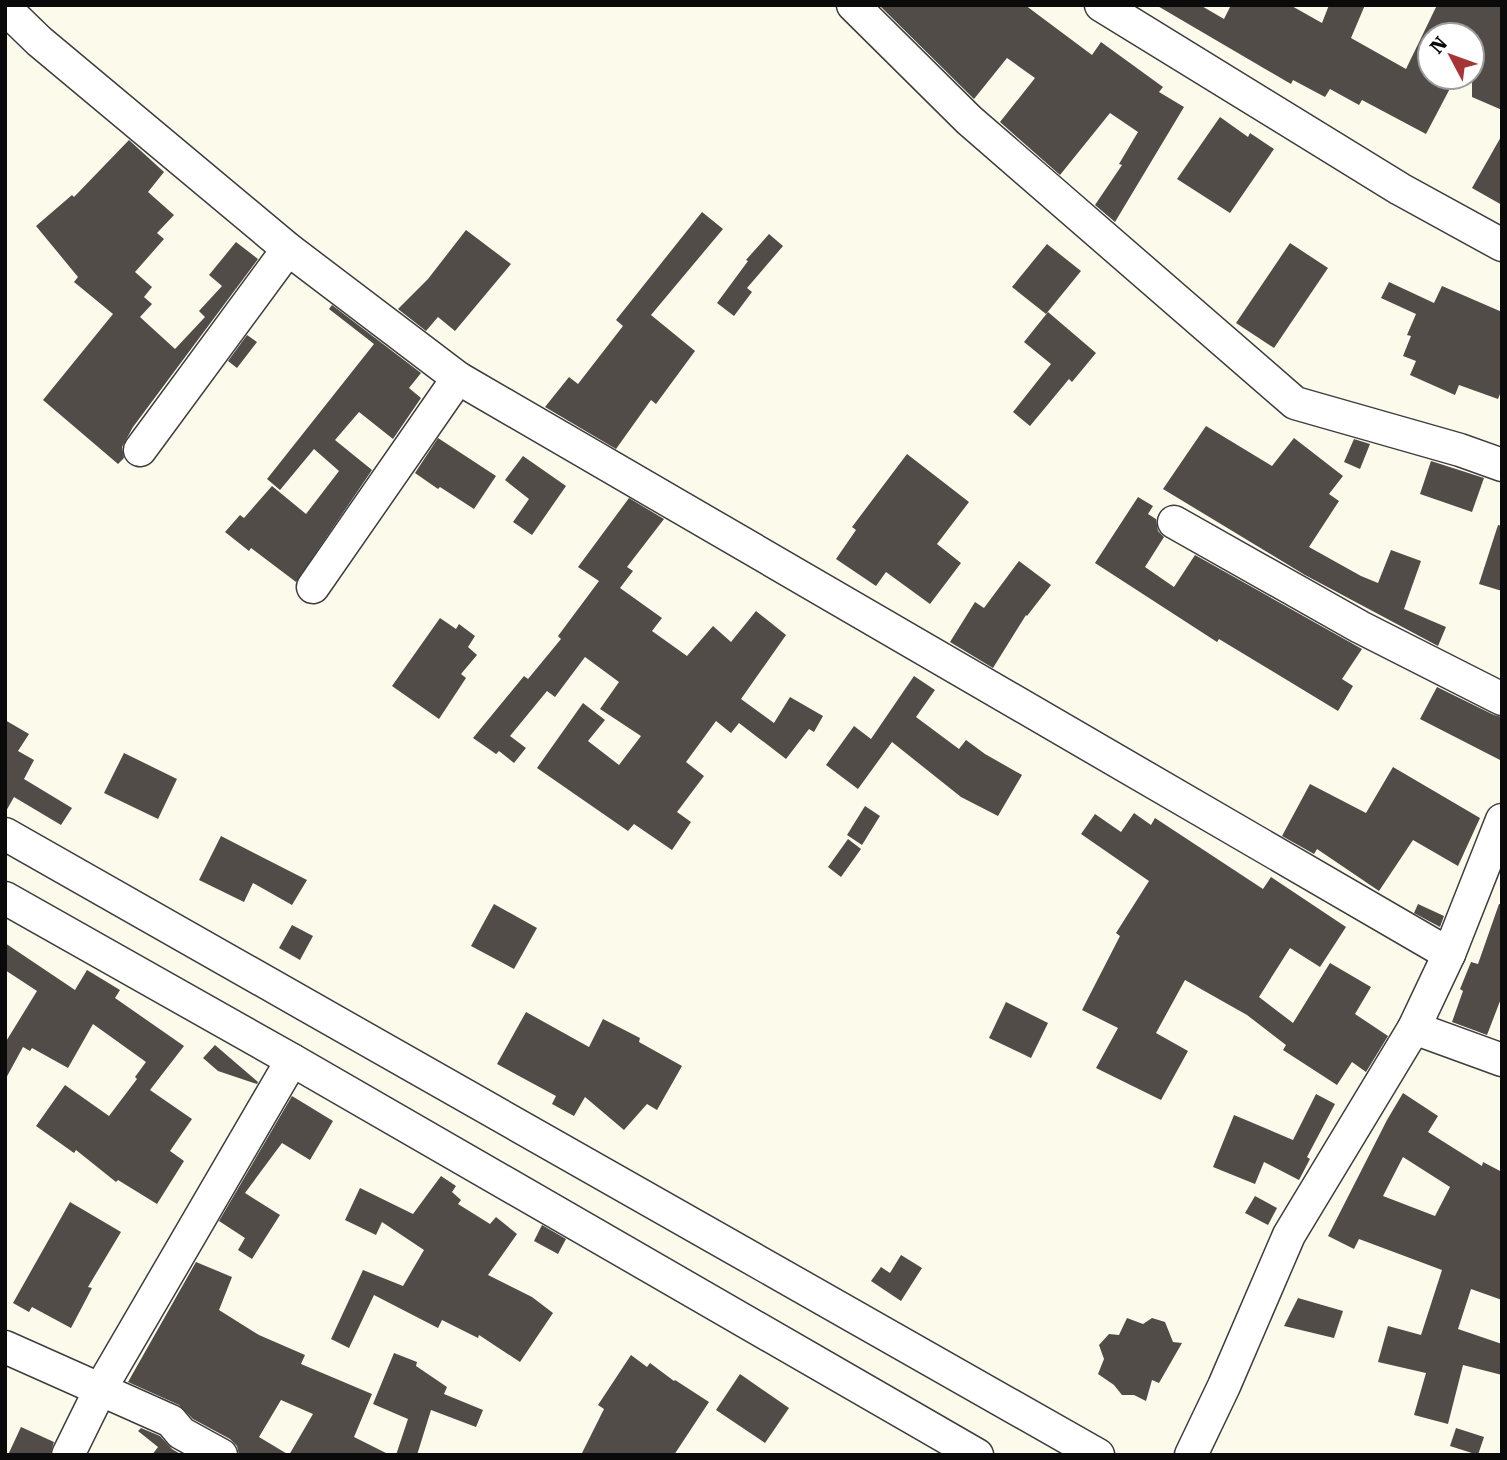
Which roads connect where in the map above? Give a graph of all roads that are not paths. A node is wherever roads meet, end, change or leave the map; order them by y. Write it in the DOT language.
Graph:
graph roads {
  1 [pos="853,5"];
  2 [pos="1101,5"];
  3 [pos="5,8"];
  4 [pos="1502,245"];
  5 [pos="288,249"];
  6 [pos="458,378"];
  7 [pos="140,450"];
  8 [pos="1502,465"];
  9 [pos="1174,522"];
  10 [pos="313,587"];
  11 [pos="1502,699"];
  12 [pos="1502,820"];
  13 [pos="5,834"];
  14 [pos="5,898"];
  15 [pos="1449,954"];
  16 [pos="1414,1028"];
  17 [pos="292,1060"];
  18 [pos="1502,1060"];
  19 [pos="5,1347"];
  20 [pos="101,1388"];
  21 [pos="68,1455"];
  22 [pos="220,1455"];
  23 [pos="977,1455"];
  24 [pos="1098,1455"];
  25 [pos="1191,1455"];
  1 -- 8 [label="street"];
  2 -- 4 [label="street"];
  3 -- 5 [label="street"];
  5 -- 6 [label="street"];
  5 -- 7 [label="street"];
  6 -- 10 [label="street"];
  6 -- 15 [label="street"];
  9 -- 11 [label="street"];
  12 -- 15 [label="street"];
  13 -- 24 [label="street"];
  14 -- 17 [label="street"];
  15 -- 16 [label="street"];
  16 -- 18 [label="street"];
  16 -- 25 [label="street"];
  17 -- 20 [label="street"];
  17 -- 23 [label="street"];
  19 -- 20 [label="street"];
  20 -- 21 [label="street"];
  20 -- 22 [label="street"];
}
